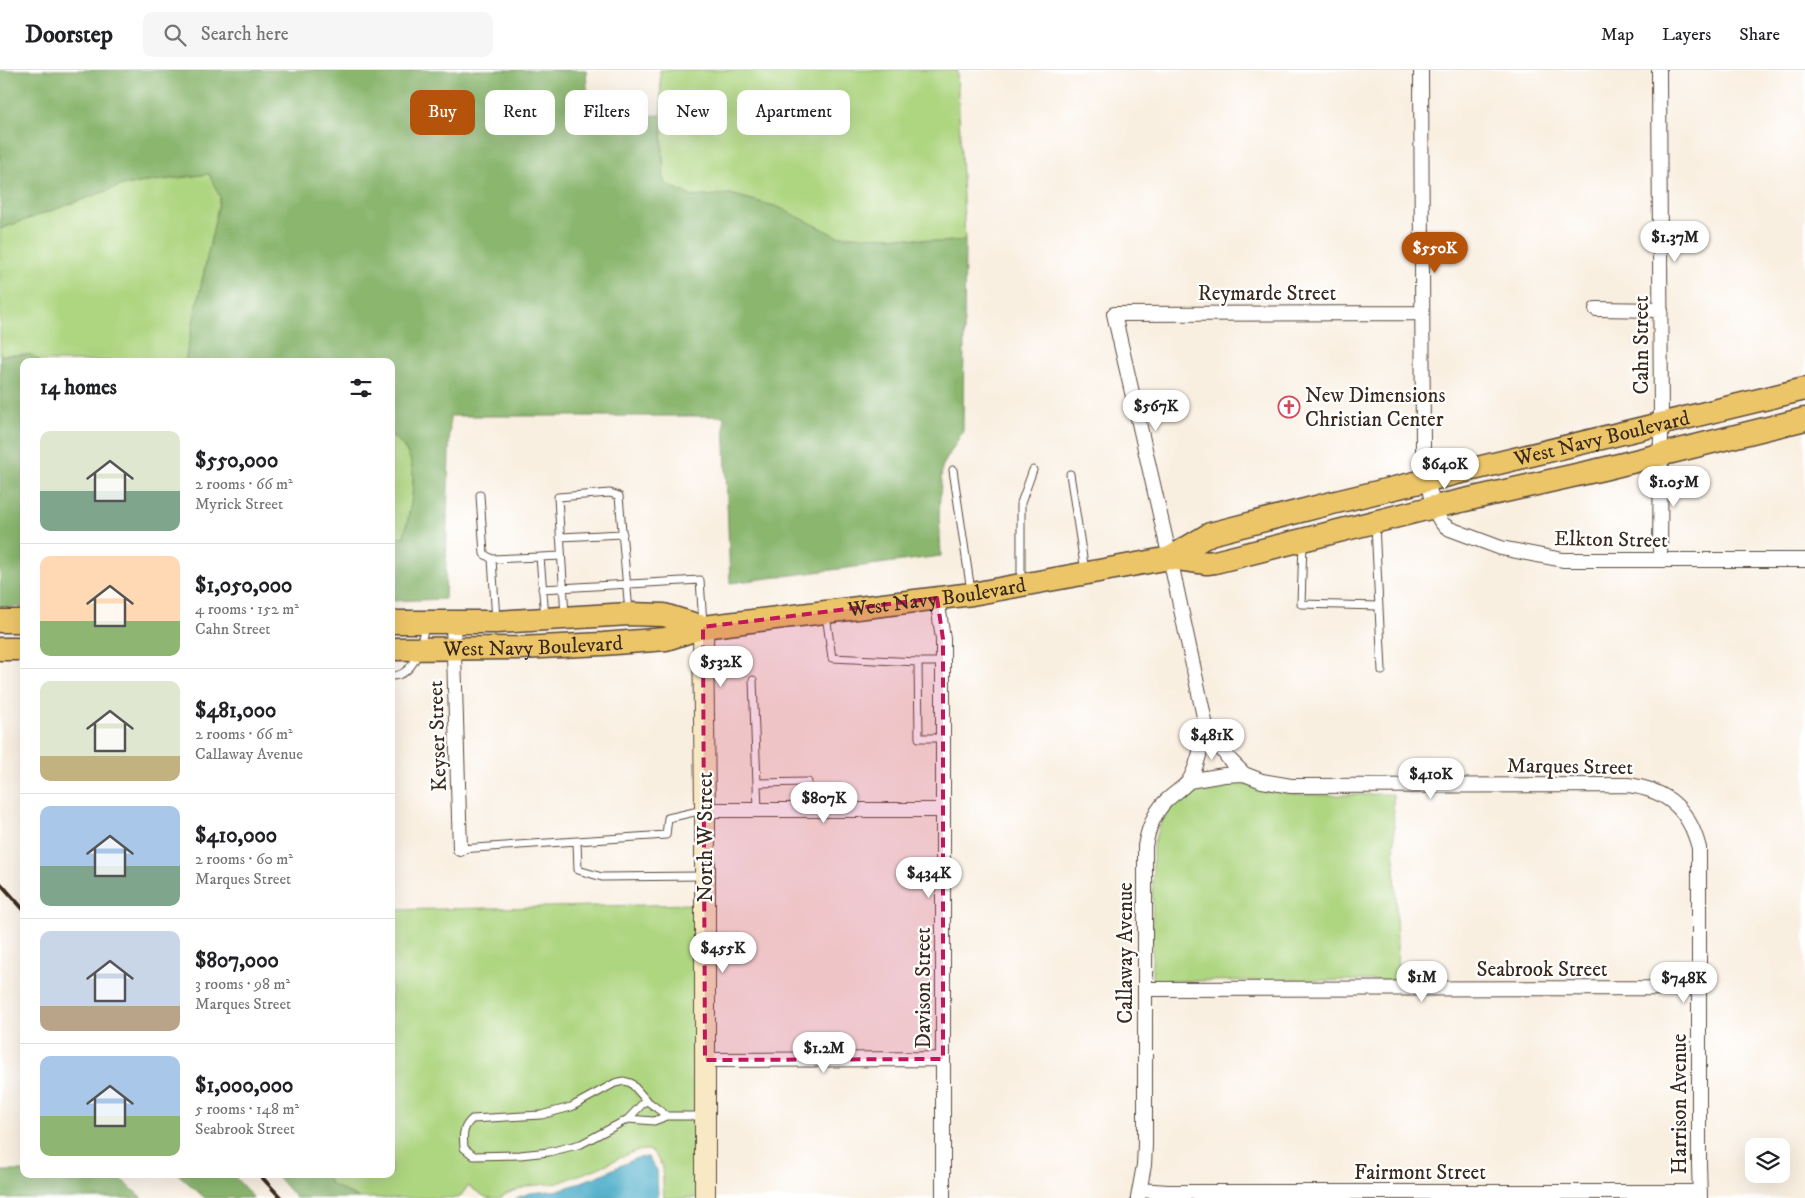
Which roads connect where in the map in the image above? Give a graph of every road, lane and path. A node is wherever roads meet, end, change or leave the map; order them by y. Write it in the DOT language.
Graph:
graph roads {
  1 [pos="1421,70"];
  2 [pos="1660,70"];
  3 [pos="1596,309"];
  4 [pos="1661,310"];
  5 [pos="1421,313"];
  6 [pos="1114,314"];
  7 [pos="1805,389"];
  8 [pos="1805,419"];
  9 [pos="1661,424"];
  10 [pos="1660,455"];
  11 [pos="953,470"];
  12 [pos="1033,470"];
  13 [pos="1070,474"];
  14 [pos="1428,480"];
  15 [pos="480,494"];
  16 [pos="1434,507"];
  17 [pos="1375,521"];
  18 [pos="623,534"];
  19 [pos="560,537"];
  20 [pos="1303,540"];
  21 [pos="561,556"];
  22 [pos="540,557"];
  23 [pos="1170,558"];
  24 [pos="492,559"];
  25 [pos="1660,560"];
  26 [pos="1805,560"];
  27 [pos="1085,573"];
  28 [pos="627,584"];
  29 [pos="1021,585"];
  30 [pos="563,588"];
  31 [pos="542,589"];
  32 [pos="972,594"];
  33 [pos="937,598"];
  34 [pos="1379,606"];
  35 [pos="825,613"];
  36 [pos="629,614"];
  37 [pos="555,619"];
  38 [pos="0,622"];
  39 [pos="20,622"];
  40 [pos="395,622"];
  41 [pos="425,622"];
  42 [pos="453,622"];
  43 [pos="496,622"];
  44 [pos="703,627"];
  45 [pos="0,649"];
  46 [pos="20,649"];
  47 [pos="395,649"];
  48 [pos="420,649"];
  49 [pos="454,649"];
  50 [pos="918,662"];
  51 [pos="943,662"];
  52 [pos="1382,671"];
  53 [pos="395,676"];
  54 [pos="753,680"];
  55 [pos="1206,726"];
  56 [pos="943,738"];
  57 [pos="1244,774"];
  58 [pos="1189,781"];
  59 [pos="808,782"];
  60 [pos="757,783"];
  61 [pos="1678,805"];
  62 [pos="705,810"];
  63 [pos="758,810"];
  64 [pos="943,810"];
  65 [pos="577,841"];
  66 [pos="460,849"];
  67 [pos="705,876"];
  68 [pos="1698,988"];
  69 [pos="1145,989"];
  70 [pos="943,1059"];
  71 [pos="705,1060"];
  72 [pos="646,1100"];
  73 [pos="667,1116"];
  74 [pos="705,1116"];
  75 [pos="628,1120"];
  76 [pos="1139,1194"];
  77 [pos="1700,1195"];
  78 [pos="706,1198"];
  79 [pos="943,1198"];
  1 -- 5 [label="street"];
  2 -- 4 [label="street, Cahn Street"];
  3 -- 4 [label="street"];
  4 -- 9 [label="street, Cahn Street"];
  5 -- 6 [label="street, Reymarde Street"];
  5 -- 14 [label="street"];
  6 -- 23 [label="street, Callaway Avenue"];
  7 -- 9 [label="main road, West Navy Boulevard"];
  8 -- 10 [label="main road, West Navy Boulevard"];
  9 -- 10 [label="street, Cahn Street"];
  9 -- 14 [label="main road, West Navy Boulevard"];
  10 -- 16 [label="main road, West Navy Boulevard"];
  10 -- 25 [label="street, Cahn Street"];
  11 -- 32 [label="lane"];
  12 -- 29 [label="lane"];
  13 -- 27 [label="lane"];
  14 -- 16 [label="street"];
  14 -- 23 [label="main road, West Navy Boulevard"];
  15 -- 24 [label="lane"];
  16 -- 17 [label="main road, West Navy Boulevard"];
  16 -- 25 [label="street, Elkton Street"];
  17 -- 20 [label="main road, West Navy Boulevard"];
  17 -- 34 [label="lane"];
  18 -- 19 [label="lane"];
  18 -- 19 [label="lane"];
  18 -- 28 [label="lane"];
  19 -- 21 [label="lane"];
  20 -- 23 [label="main road, West Navy Boulevard"];
  20 -- 34 [label="lane"];
  21 -- 22 [label="lane"];
  21 -- 30 [label="lane"];
  22 -- 24 [label="lane"];
  22 -- 31 [label="lane"];
  23 -- 27 [label="main road, West Navy Boulevard"];
  23 -- 55 [label="street, Callaway Avenue"];
  24 -- 43 [label="lane"];
  25 -- 26 [label="street, Elkton Street"];
  27 -- 29 [label="main road, West Navy Boulevard"];
  28 -- 30 [label="lane"];
  28 -- 36 [label="lane"];
  28 -- 44 [label="lane"];
  29 -- 32 [label="main road, West Navy Boulevard"];
  30 -- 31 [label="lane"];
  30 -- 37 [label="lane"];
  31 -- 37 [label="lane"];
  32 -- 33 [label="main road, West Navy Boulevard"];
  33 -- 35 [label="main road, West Navy Boulevard"];
  33 -- 51 [label="street, Davison Street"];
  34 -- 52 [label="lane"];
  35 -- 44 [label="main road, West Navy Boulevard"];
  35 -- 50 [label="lane"];
  36 -- 37 [label="main road, West Navy Boulevard"];
  36 -- 44 [label="main road, West Navy Boulevard"];
  37 -- 43 [label="main road, West Navy Boulevard"];
  38 -- 39 [label="main road"];
  40 -- 41 [label="main road, West Navy Boulevard"];
  41 -- 42 [label="main road, West Navy Boulevard"];
  41 -- 48 [label="lane"];
  42 -- 43 [label="main road, West Navy Boulevard"];
  42 -- 49 [label="street, Keyser Street"];
  44 -- 49 [label="main road, West Navy Boulevard"];
  44 -- 62 [label="main road, North W Street"];
  45 -- 46 [label="main road"];
  47 -- 48 [label="main road, West Navy Boulevard"];
  48 -- 49 [label="main road, West Navy Boulevard"];
  48 -- 53 [label="lane"];
  49 -- 66 [label="street, Keyser Street"];
  50 -- 51 [label="lane"];
  50 -- 56 [label="lane"];
  51 -- 56 [label="street, Davison Street"];
  54 -- 60 [label="lane"];
  55 -- 57 [label="street, Callaway Avenue"];
  55 -- 58 [label="street, Callaway Avenue"];
  56 -- 64 [label="street, Davison Street"];
  57 -- 58 [label="street, Marques Street"];
  57 -- 61 [label="street, Marques Street"];
  58 -- 69 [label="street, Callaway Avenue"];
  59 -- 60 [label="lane"];
  60 -- 63 [label="lane"];
  61 -- 68 [label="street, Harrison Avenue"];
  62 -- 63 [label="street"];
  62 -- 65 [label="lane"];
  62 -- 67 [label="main road, North W Street"];
  63 -- 64 [label="street"];
  64 -- 70 [label="street, Davison Street"];
  65 -- 66 [label="lane"];
  65 -- 67 [label="lane"];
  67 -- 71 [label="main road, North W Street"];
  68 -- 69 [label="street, Seabrook Street"];
  68 -- 77 [label="street, Harrison Avenue"];
  69 -- 76 [label="street, Callaway Avenue"];
  70 -- 71 [label="street"];
  70 -- 79 [label="street, Davison Street"];
  71 -- 74 [label="main road, North W Street"];
  72 -- 73 [label="lane"];
  72 -- 75 [label="lane"];
  72 -- 75 [label="lane"];
  73 -- 74 [label="lane"];
  73 -- 75 [label="lane"];
  74 -- 78 [label="main road, North W Street"];
  76 -- 77 [label="street, Fairmont Street"];
}
